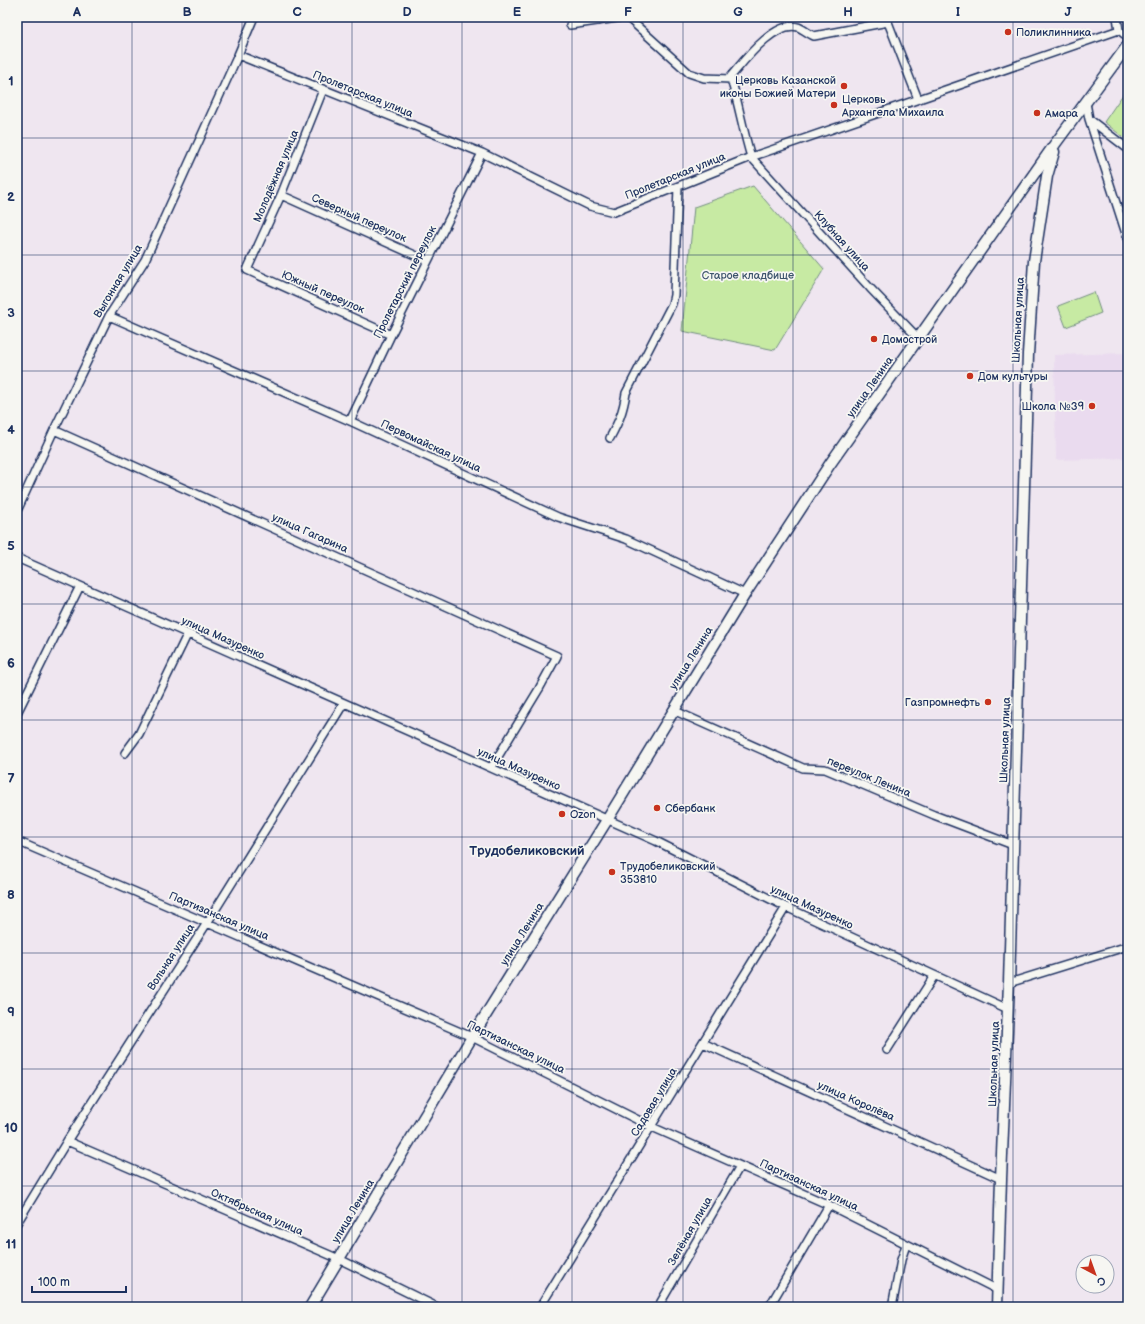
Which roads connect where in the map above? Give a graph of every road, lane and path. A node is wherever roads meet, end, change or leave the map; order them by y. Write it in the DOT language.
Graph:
graph roads {
  1 [pos="254,17"];
  2 [pos="624,17"];
  3 [pos="627,17"];
  4 [pos="1117,17"];
  5 [pos="887,20"];
  6 [pos="570,25"];
  7 [pos="1119,30"];
  8 [pos="1128,37"];
  9 [pos="1128,45"];
  10 [pos="238,55"];
  11 [pos="731,79"];
  12 [pos="323,90"];
  13 [pos="918,99"];
  14 [pos="1086,103"];
  15 [pos="1089,119"];
  16 [pos="1056,144"];
  17 [pos="1128,148"];
  18 [pos="482,153"];
  19 [pos="751,157"];
  20 [pos="1038,168"];
  21 [pos="1048,176"];
  22 [pos="678,186"];
  23 [pos="281,195"];
  24 [pos="1128,240"];
  25 [pos="428,261"];
  26 [pos="247,270"];
  27 [pos="109,316"];
  28 [pos="391,335"];
  29 [pos="919,339"];
  30 [pos="350,421"];
  31 [pos="54,430"];
  32 [pos="610,438"];
  33 [pos="17,511"];
  34 [pos="17,558"];
  35 [pos="80,586"];
  36 [pos="745,594"];
  37 [pos="187,635"];
  38 [pos="344,704"];
  39 [pos="673,710"];
  40 [pos="17,713"];
  41 [pos="125,754"];
  42 [pos="491,768"];
  43 [pos="607,820"];
  44 [pos="17,841"];
  45 [pos="1014,845"];
  46 [pos="786,908"];
  47 [pos="207,923"];
  48 [pos="1128,946"];
  49 [pos="934,976"];
  50 [pos="1009,983"];
  51 [pos="1008,1009"];
  52 [pos="472,1037"];
  53 [pos="703,1044"];
  54 [pos="887,1050"];
  55 [pos="652,1127"];
  56 [pos="67,1141"];
  57 [pos="740,1166"];
  58 [pos="1001,1179"];
  59 [pos="829,1205"];
  60 [pos="17,1223"];
  61 [pos="906,1245"];
  62 [pos="339,1259"];
  63 [pos="998,1290"];
  64 [pos="310,1307"];
  65 [pos="437,1307"];
  66 [pos="540,1307"];
  67 [pos="658,1307"];
  68 [pos="769,1307"];
  69 [pos="892,1307"];
  70 [pos="997,1307"];
  1 -- 10 [label="street, Выгонная улица"];
  2 -- 6 [label="street"];
  3 -- 11 [label="street"];
  4 -- 7 [label="street"];
  5 -- 11 [label="street"];
  5 -- 13 [label="street"];
  7 -- 8 [label="street"];
  7 -- 13 [label="street, Пролетарская улица"];
  9 -- 14 [label="street, улица Ленина"];
  10 -- 12 [label="street, Пролетарская улица"];
  10 -- 27 [label="street, Выгонная улица"];
  11 -- 19 [label="street"];
  12 -- 18 [label="street, Пролетарская улица"];
  12 -- 23 [label="street, Молодёжная улица"];
  13 -- 19 [label="street, Пролетарская улица"];
  14 -- 15 [label="street"];
  14 -- 16 [label="street, улица Ленина"];
  15 -- 17 [label="street"];
  15 -- 24 [label="street"];
  16 -- 20 [label="street, улица Ленина"];
  16 -- 21 [label="street, Школьная улица"];
  18 -- 22 [label="street, Пролетарская улица"];
  18 -- 25 [label="street, Пролетарский переулок"];
  19 -- 22 [label="street, Пролетарская улица"];
  19 -- 29 [label="street, Клубная улица"];
  20 -- 21 [label="street"];
  20 -- 29 [label="street, улица Ленина"];
  21 -- 45 [label="street, Школьная улица"];
  22 -- 32 [label="street"];
  23 -- 25 [label="street, Северный переулок"];
  23 -- 26 [label="street, Молодёжная улица"];
  25 -- 28 [label="street, Пролетарский переулок"];
  26 -- 28 [label="street, Южный переулок"];
  27 -- 30 [label="street, Первомайская улица"];
  27 -- 31 [label="street, Выгонная улица"];
  28 -- 30 [label="street, Пролетарский переулок"];
  29 -- 36 [label="street, улица Ленина"];
  30 -- 36 [label="street, Первомайская улица"];
  31 -- 33 [label="street, Выгонная улица"];
  31 -- 42 [label="street, улица Гагарина"];
  34 -- 35 [label="street, улица Мазуренко"];
  35 -- 37 [label="street, улица Мазуренко"];
  35 -- 40 [label="street"];
  36 -- 39 [label="street, улица Ленина"];
  37 -- 38 [label="street, улица Мазуренко"];
  37 -- 41 [label="street"];
  38 -- 42 [label="street, улица Мазуренко"];
  38 -- 47 [label="street, Вольная улица"];
  39 -- 43 [label="street, улица Ленина"];
  39 -- 45 [label="street, переулок Ленина"];
  42 -- 43 [label="street, улица Мазуренко"];
  43 -- 46 [label="street, улица Мазуренко"];
  43 -- 52 [label="street, улица Ленина"];
  44 -- 47 [label="street, Партизанская улица"];
  45 -- 50 [label="street, Школьная улица"];
  46 -- 49 [label="street, улица Мазуренко"];
  46 -- 53 [label="street, Садовая улица"];
  47 -- 52 [label="street, Партизанская улица"];
  47 -- 56 [label="street, Вольная улица"];
  48 -- 50 [label="street"];
  49 -- 51 [label="street, улица Мазуренко"];
  49 -- 54 [label="street"];
  50 -- 51 [label="street, Школьная улица"];
  51 -- 58 [label="street, Школьная улица"];
  52 -- 55 [label="street, Партизанская улица"];
  52 -- 62 [label="street, улица Ленина"];
  53 -- 55 [label="street, Садовая улица"];
  53 -- 58 [label="street, улица Королёва"];
  55 -- 57 [label="street, Партизанская улица"];
  55 -- 66 [label="street, Садовая улица"];
  56 -- 60 [label="street, Вольная улица"];
  56 -- 62 [label="street, Октябрьская улица"];
  57 -- 59 [label="street, Партизанская улица"];
  57 -- 67 [label="street, Зелёная улица"];
  58 -- 63 [label="street, Школьная улица"];
  59 -- 61 [label="street, Партизанская улица"];
  59 -- 68 [label="street"];
  61 -- 63 [label="street, Партизанская улица"];
  61 -- 69 [label="street"];
  62 -- 64 [label="street, улица Ленина"];
  62 -- 65 [label="street, Октябрьская улица"];
  63 -- 70 [label="street, Школьная улица"];
}
